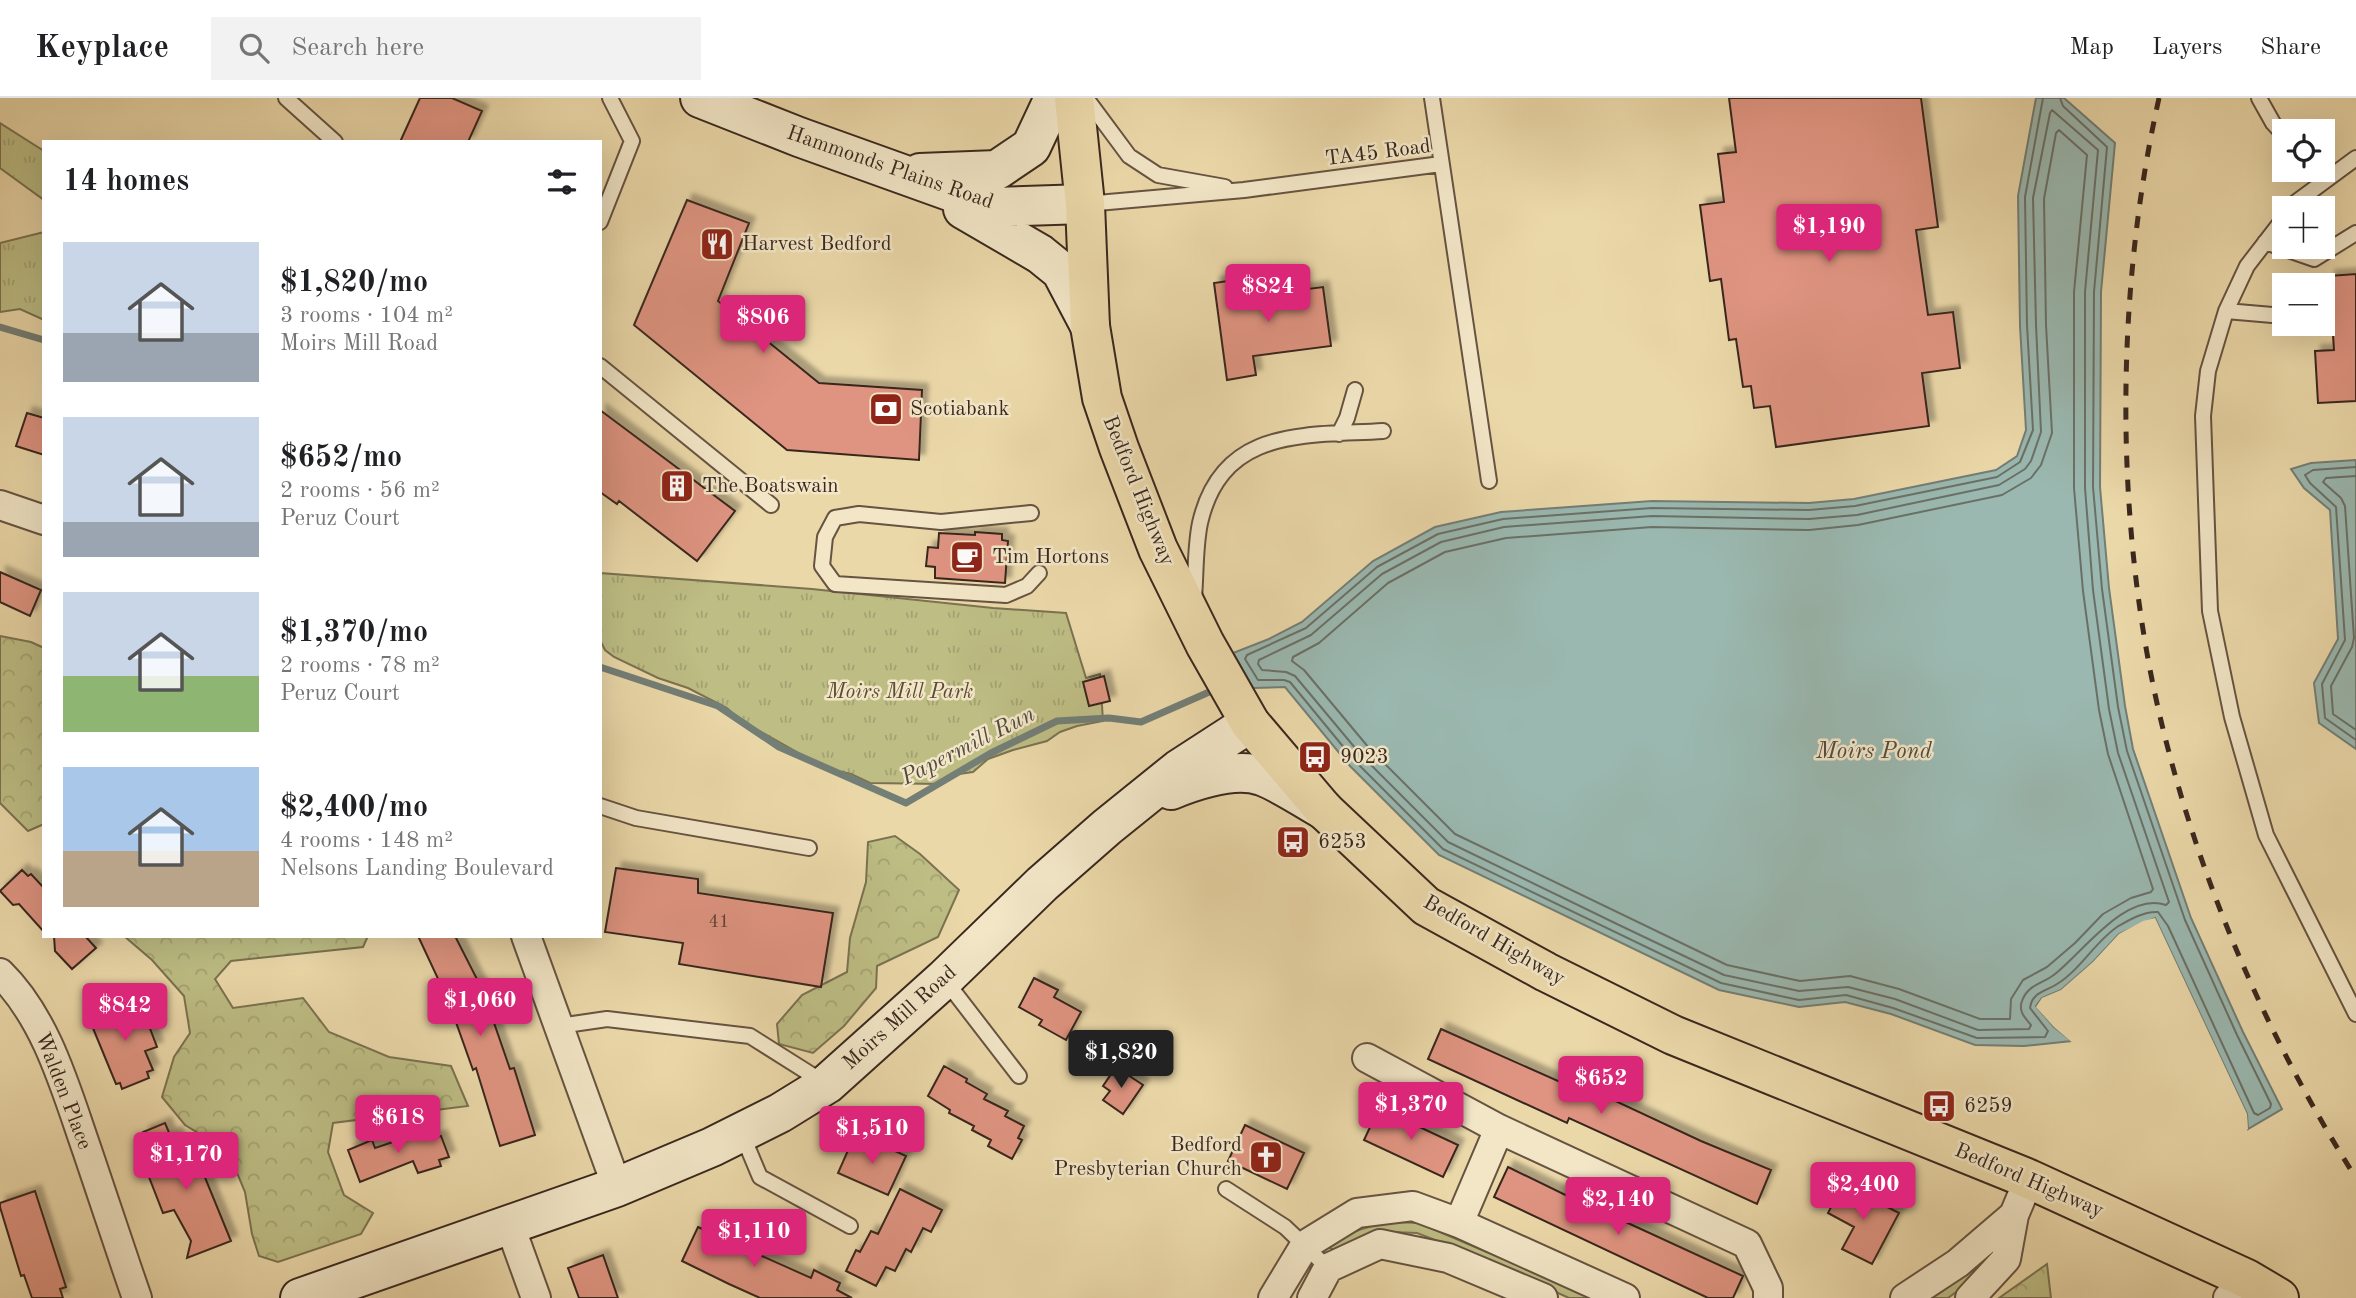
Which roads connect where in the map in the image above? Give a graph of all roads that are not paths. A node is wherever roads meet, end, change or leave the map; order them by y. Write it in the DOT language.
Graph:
graph roads {
  1 [pos="286,98"];
  2 [pos="610,98"];
  3 [pos="700,98"];
  4 [pos="1054,98"];
  5 [pos="1074,98"];
  6 [pos="1086,98"];
  7 [pos="1432,98"];
  8 [pos="2259,98"];
  9 [pos="2272,121"];
  10 [pos="333,140"];
  11 [pos="2356,158"];
  12 [pos="1441,164"];
  13 [pos="2335,169"];
  14 [pos="900,173"];
  15 [pos="2317,182"];
  16 [pos="1244,190"];
  17 [pos="2303,196"];
  18 [pos="1085,204"];
  19 [pos="602,217"];
  20 [pos="2272,233"];
  21 [pos="2356,233"];
  22 [pos="2265,242"];
  23 [pos="2226,311"];
  24 [pos="2272,315"];
  25 [pos="1090,326"];
  26 [pos="602,368"];
  27 [pos="1355,390"];
  28 [pos="1383,431"];
  29 [pos="1339,434"];
  30 [pos="1489,481"];
  31 [pos="0,505"];
  32 [pos="771,505"];
  33 [pos="1031,513"];
  34 [pos="42,519"];
  35 [pos="1039,573"];
  36 [pos="1199,631"];
  37 [pos="1244,711"];
  38 [pos="1134,805"];
  39 [pos="602,807"];
  40 [pos="1324,810"];
  41 [pos="810,848"];
  42 [pos="527,938"];
  43 [pos="0,973"];
  44 [pos="944,979"];
  45 [pos="2356,1014"];
  46 [pos="559,1026"];
  47 [pos="1367,1058"];
  48 [pos="1018,1076"];
  49 [pos="827,1084"];
  50 [pos="1499,1129"];
  51 [pos="742,1132"];
  52 [pos="2029,1179"];
  53 [pos="617,1186"];
  54 [pos="1226,1189"];
  55 [pos="2014,1215"];
  56 [pos="1459,1223"];
  57 [pos="510,1226"];
  58 [pos="849,1226"];
  59 [pos="1304,1245"];
  60 [pos="1328,1268"];
  61 [pos="2252,1292"];
  62 [pos="137,1298"];
  63 [pos="300,1298"];
  64 [pos="536,1298"];
  65 [pos="1273,1298"];
  66 [pos="1312,1298"];
  67 [pos="1543,1298"];
  68 [pos="1625,1298"];
  69 [pos="1768,1298"];
  70 [pos="1905,1298"];
  71 [pos="1970,1298"];
  1 -- 10 [label="lane"];
  2 -- 19 [label="lane"];
  3 -- 14 [label="street, Hammonds Plains Road"];
  4 -- 14 [label="street"];
  5 -- 18 [label="main road, Bedford Highway"];
  6 -- 16 [label="lane"];
  7 -- 12 [label="lane"];
  8 -- 9 [label="lane"];
  11 -- 13 [label="lane"];
  12 -- 16 [label="lane, TA45 Road"];
  12 -- 30 [label="lane, TA45 Road"];
  14 -- 18 [label="street, Hammonds Plains Road"];
  14 -- 25 [label="street"];
  15 -- 17 [label="lane"];
  16 -- 18 [label="lane, TA45 Road"];
  18 -- 25 [label="main road, Bedford Highway"];
  20 -- 22 [label="lane"];
  21 -- 22 [label="lane"];
  22 -- 23 [label="lane"];
  23 -- 24 [label="lane"];
  23 -- 45 [label="lane"];
  25 -- 36 [label="main road, Bedford Highway"];
  26 -- 32 [label="lane"];
  27 -- 29 [label="lane"];
  28 -- 29 [label="lane"];
  29 -- 36 [label="lane"];
  31 -- 34 [label="street"];
  33 -- 35 [label="lane"];
  36 -- 37 [label="main road, Bedford Highway"];
  37 -- 38 [label="street, Moirs Mill Road"];
  37 -- 40 [label="main road, Bedford Highway"];
  38 -- 40 [label="street"];
  38 -- 44 [label="street, Moirs Mill Road"];
  39 -- 41 [label="lane"];
  40 -- 52 [label="main road, Bedford Highway"];
  42 -- 46 [label="street"];
  43 -- 62 [label="street, Walden Place"];
  44 -- 48 [label="lane"];
  44 -- 49 [label="street, Moirs Mill Road"];
  46 -- 49 [label="lane"];
  46 -- 53 [label="street"];
  47 -- 50 [label="street"];
  49 -- 51 [label="street, Moirs Mill Road"];
  50 -- 56 [label="street"];
  50 -- 69 [label="street"];
  51 -- 53 [label="street, Moirs Mill Road"];
  51 -- 58 [label="lane"];
  52 -- 55 [label="street"];
  52 -- 61 [label="main road, Bedford Highway"];
  53 -- 57 [label="street, Moirs Mill Road"];
  54 -- 59 [label="lane"];
  55 -- 70 [label="street"];
  55 -- 71 [label="street"];
  56 -- 59 [label="street"];
  56 -- 68 [label="street"];
  57 -- 63 [label="street, Moirs Mill Road"];
  57 -- 64 [label="street"];
  59 -- 60 [label="lane"];
  59 -- 65 [label="street"];
  60 -- 66 [label="street"];
  60 -- 67 [label="street"];
}
